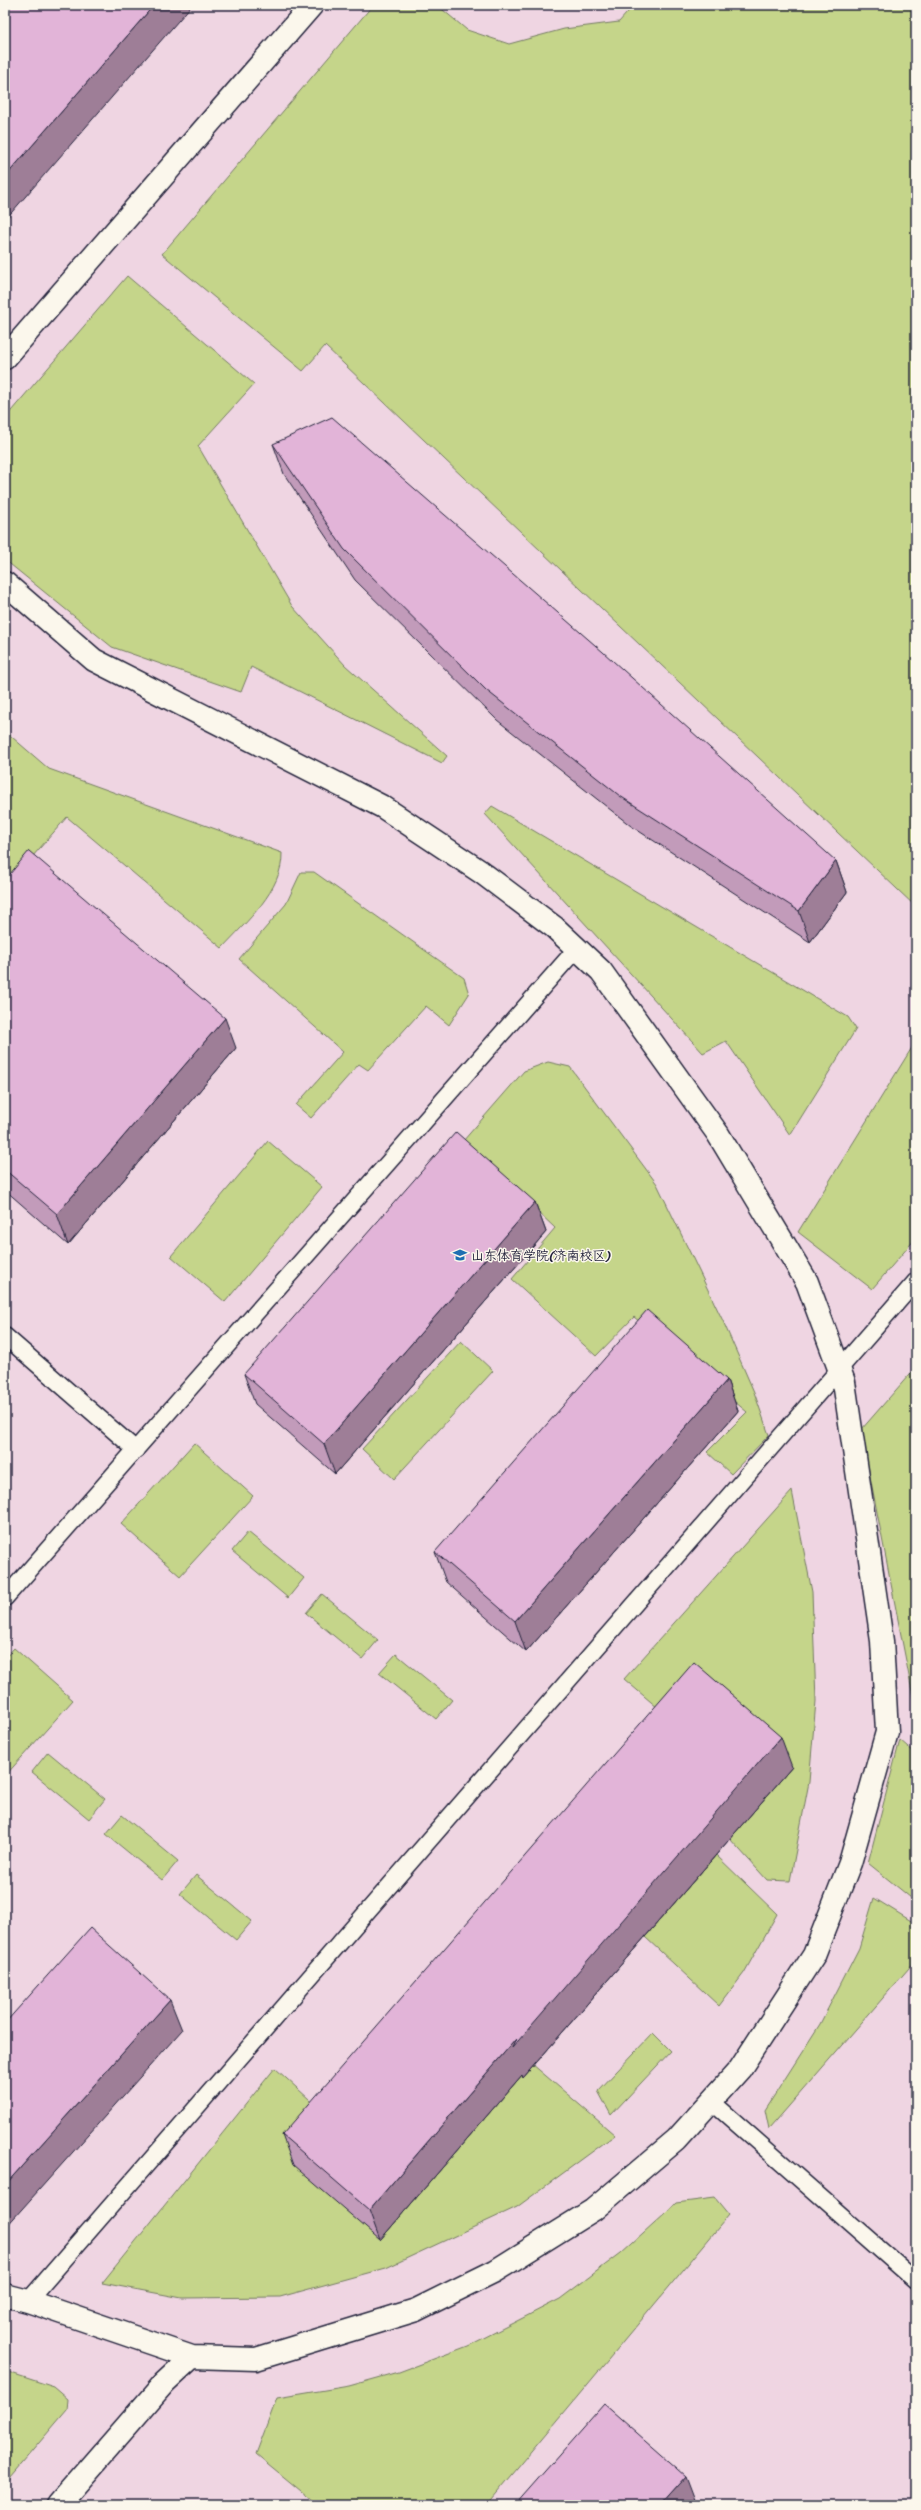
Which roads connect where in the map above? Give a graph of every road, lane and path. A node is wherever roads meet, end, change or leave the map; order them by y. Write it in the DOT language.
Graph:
graph roads {
  1 [pos="312,5"];
  2 [pos="5,358"];
  3 [pos="5,582"];
  4 [pos="576,948"];
  5 [pos="916,1281"];
  6 [pos="5,1336"];
  7 [pos="840,1369"];
  8 [pos="136,1450"];
  9 [pos="5,1598"];
  10 [pos="711,2101"];
  11 [pos="916,2281"];
  12 [pos="5,2295"];
  13 [pos="28,2301"];
  14 [pos="192,2357"];
  15 [pos="58,2505"];
  1 -- 2 [label="street"];
  3 -- 4 [label="street"];
  4 -- 7 [label="street"];
  4 -- 8 [label="lane"];
  5 -- 7 [label="lane"];
  6 -- 8 [label="lane"];
  7 -- 10 [label="street"];
  7 -- 13 [label="lane"];
  8 -- 9 [label="lane"];
  10 -- 11 [label="lane"];
  10 -- 14 [label="street"];
  12 -- 13 [label="street"];
  13 -- 14 [label="street"];
  14 -- 15 [label="street"];
}
